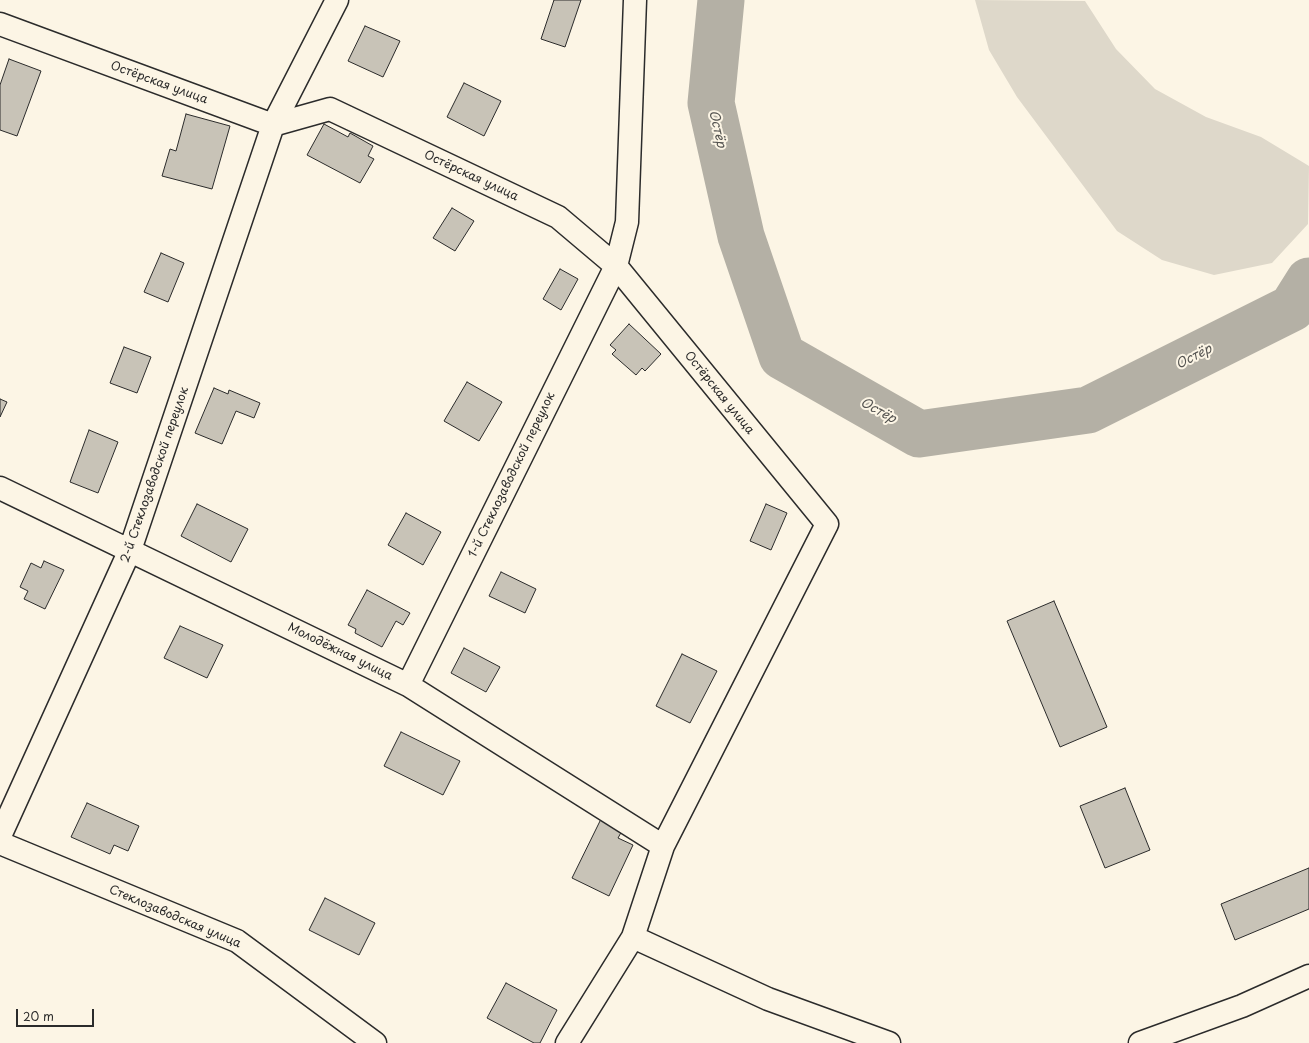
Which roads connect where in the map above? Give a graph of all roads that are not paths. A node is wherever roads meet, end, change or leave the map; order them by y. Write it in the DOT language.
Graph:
graph roads {
  1 [pos="338,0"];
  2 [pos="635,0"];
  3 [pos="0,24"];
  4 [pos="273,125"];
  5 [pos="616,266"];
  6 [pos="0,488"];
  7 [pos="130,550"];
  8 [pos="408,684"];
  9 [pos="0,836"];
  10 [pos="0,843"];
  11 [pos="663,846"];
  12 [pos="633,937"];
  13 [pos="1309,976"];
  14 [pos="375,1043"];
  15 [pos="567,1043"];
  16 [pos="889,1043"];
  17 [pos="1140,1043"];
  1 -- 4 [label="street, 2-й Стеклозаводской переулок"];
  2 -- 5 [label="street, 1-й Стеклозаводской переулок"];
  3 -- 4 [label="street, Остёрская улица"];
  4 -- 5 [label="street, Остёрская улица"];
  4 -- 7 [label="street, 2-й Стеклозаводской переулок"];
  5 -- 8 [label="street, 1-й Стеклозаводской переулок"];
  5 -- 11 [label="street, Остёрская улица"];
  6 -- 7 [label="street, Молодёжная улица"];
  7 -- 8 [label="street, Молодёжная улица"];
  7 -- 9 [label="street, 2-й Стеклозаводской переулок"];
  8 -- 11 [label="street, Молодёжная улица"];
  10 -- 14 [label="street, Стеклозаводская улица"];
  11 -- 12 [label="street"];
  12 -- 15 [label="street"];
  12 -- 16 [label="street"];
  13 -- 17 [label="street"];
}
